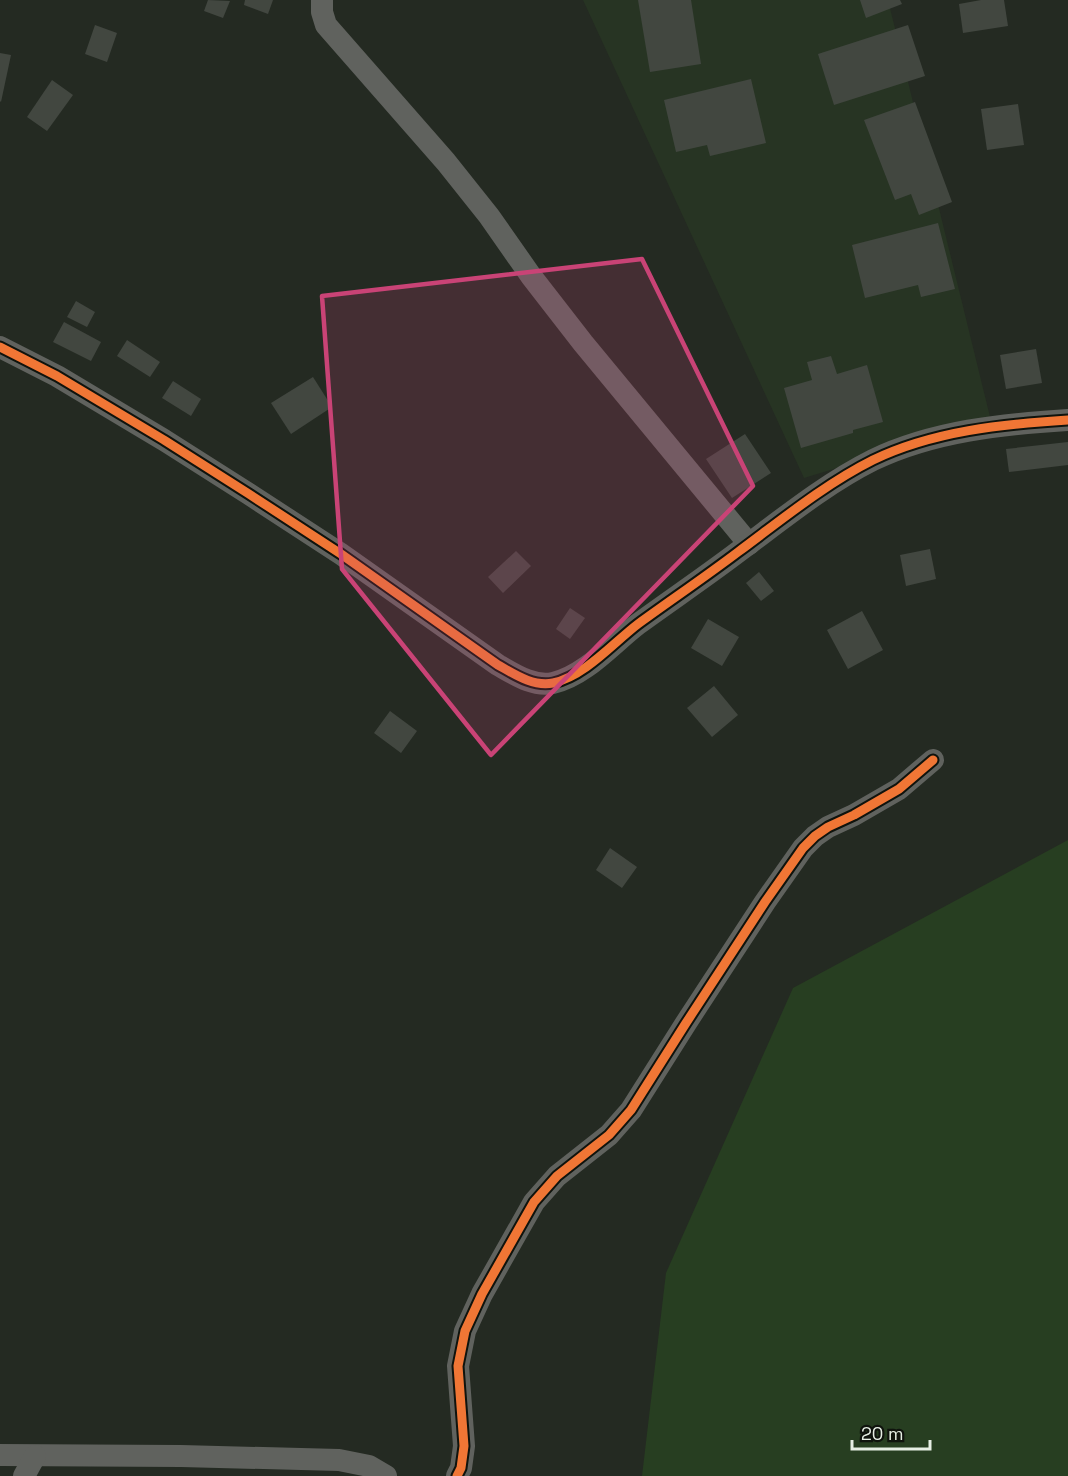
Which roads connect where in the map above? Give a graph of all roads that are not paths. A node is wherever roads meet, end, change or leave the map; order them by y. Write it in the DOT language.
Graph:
graph roads {
  1 [pos="322,0"];
  2 [pos="0,346"];
  3 [pos="1068,420"];
  4 [pos="748,544"];
  5 [pos="933,760"];
  6 [pos="0,1455"];
  7 [pos="35,1456"];
  8 [pos="298,1468"];
  9 [pos="24,1476"];
  10 [pos="386,1476"];
  11 [pos="457,1476"];
  1 -- 4 [label="street"];
  2 -- 4 [label="street"];
  3 -- 4 [label="street"];
  5 -- 11 [label="street"];
  6 -- 7 [label="street"];
  7 -- 8 [label="street"];
  7 -- 9 [label="street"];
  8 -- 10 [label="street"];
}
